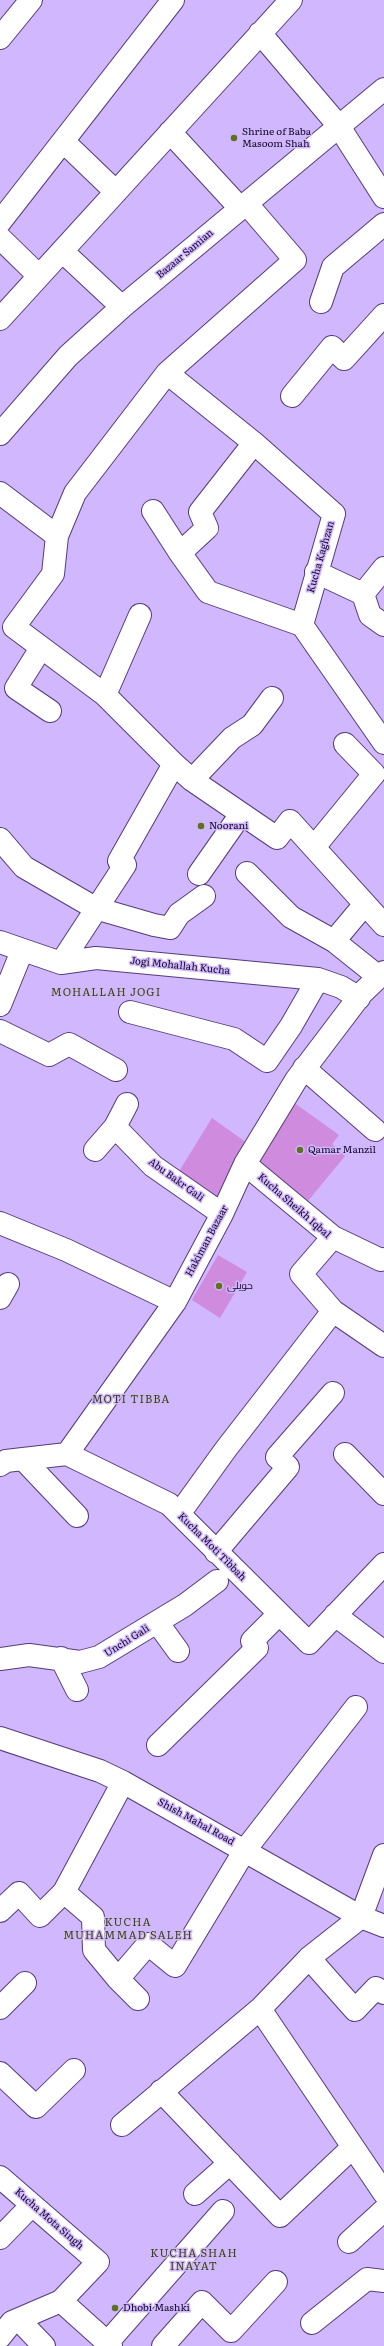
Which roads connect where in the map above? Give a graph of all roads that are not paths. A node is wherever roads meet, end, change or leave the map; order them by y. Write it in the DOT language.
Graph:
graph roads {
  1 [pos="31,0"];
  2 [pos="173,0"];
  3 [pos="290,0"];
  4 [pos="260,33"];
  5 [pos="0,38"];
  6 [pos="384,89"];
  7 [pos="338,125"];
  8 [pos="170,132"];
  9 [pos="64,142"];
  10 [pos="382,190"];
  11 [pos="116,192"];
  12 [pos="243,206"];
  13 [pos="0,222"];
  14 [pos="384,224"];
  15 [pos="0,238"];
  16 [pos="62,251"];
  17 [pos="39,276"];
  18 [pos="321,302"];
  19 [pos="122,308"];
  20 [pos="384,315"];
  21 [pos="0,319"];
  22 [pos="168,373"];
  23 [pos="292,396"];
  24 [pos="0,434"];
  25 [pos="254,443"];
  26 [pos="0,493"];
  27 [pos="153,511"];
  28 [pos="57,536"];
  29 [pos="180,553"];
  30 [pos="384,568"];
  31 [pos="316,572"];
  32 [pos="363,594"];
  33 [pos="140,615"];
  34 [pos="7,622"];
  35 [pos="302,625"];
  36 [pos="384,625"];
  37 [pos="41,648"];
  38 [pos="105,695"];
  39 [pos="272,698"];
  40 [pos="50,711"];
  41 [pos="384,743"];
  42 [pos="345,744"];
  43 [pos="174,764"];
  44 [pos="192,780"];
  45 [pos="241,814"];
  46 [pos="0,839"];
  47 [pos="315,846"];
  48 [pos="247,873"];
  49 [pos="199,874"];
  50 [pos="204,896"];
  51 [pos="365,904"];
  52 [pos="96,908"];
  53 [pos="384,925"];
  54 [pos="334,941"];
  55 [pos="0,942"];
  56 [pos="22,951"];
  57 [pos="61,963"];
  58 [pos="382,974"];
  59 [pos="318,979"];
  60 [pos="359,998"];
  61 [pos="0,1004"];
  62 [pos="130,1012"];
  63 [pos="0,1031"];
  64 [pos="304,1068"];
  65 [pos="116,1070"];
  66 [pos="127,1104"];
  67 [pos="115,1127"];
  68 [pos="375,1130"];
  69 [pos="95,1150"];
  70 [pos="245,1164"];
  71 [pos="222,1214"];
  72 [pos="0,1223"];
  73 [pos="333,1237"];
  74 [pos="384,1259"];
  75 [pos="174,1302"];
  76 [pos="333,1311"];
  77 [pos="384,1346"];
  78 [pos="333,1393"];
  79 [pos="67,1454"];
  80 [pos="345,1454"];
  81 [pos="7,1461"];
  82 [pos="384,1494"];
  83 [pos="179,1514"];
  84 [pos="76,1516"];
  85 [pos="216,1552"];
  86 [pos="384,1564"];
  87 [pos="217,1581"];
  88 [pos="279,1614"];
  89 [pos="335,1614"];
  90 [pos="157,1622"];
  91 [pos="178,1651"];
  92 [pos="384,1652"];
  93 [pos="61,1658"];
  94 [pos="0,1659"];
  95 [pos="77,1690"];
  96 [pos="356,1706"];
  97 [pos="0,1738"];
  98 [pos="158,1744"];
  99 [pos="123,1782"];
  100 [pos="245,1850"];
  101 [pos="384,1855"];
  102 [pos="64,1892"];
  103 [pos="0,1911"];
  104 [pos="361,1916"];
  105 [pos="384,1926"];
  106 [pos="309,1958"];
  107 [pos="118,1979"];
  108 [pos="25,1983"];
  109 [pos="384,1993"];
  110 [pos="138,1999"];
  111 [pos="0,2008"];
  112 [pos="260,2009"];
  113 [pos="74,2070"];
  114 [pos="0,2073"];
  115 [pos="161,2091"];
  116 [pos="122,2124"];
  117 [pos="353,2147"];
  118 [pos="230,2163"];
  119 [pos="0,2177"];
  120 [pos="384,2193"];
  121 [pos="195,2194"];
  122 [pos="32,2205"];
  123 [pos="384,2210"];
  124 [pos="223,2211"];
  125 [pos="0,2238"];
  126 [pos="349,2242"];
  127 [pos="384,2281"];
  128 [pos="276,2282"];
  129 [pos="61,2301"];
  130 [pos="19,2320"];
  131 [pos="312,2323"];
  132 [pos="0,2338"];
  133 [pos="109,2344"];
  134 [pos="44,2346"];
  135 [pos="163,2346"];
  1 -- 5 [label="street"];
  2 -- 9 [label="street"];
  3 -- 4 [label="street"];
  4 -- 7 [label="street"];
  4 -- 8 [label="street"];
  6 -- 7 [label="street, Bazaar Samian"];
  7 -- 10 [label="street"];
  7 -- 12 [label="street, Bazaar Samian"];
  8 -- 11 [label="street"];
  8 -- 12 [label="street"];
  9 -- 11 [label="street"];
  9 -- 13 [label="street"];
  11 -- 16 [label="street"];
  12 -- 19 [label="street, Bazaar Samian"];
  12 -- 22 [label="street"];
  14 -- 18 [label="street"];
  15 -- 17 [label="street"];
  16 -- 17 [label="street"];
  16 -- 19 [label="street"];
  17 -- 21 [label="street"];
  19 -- 24 [label="street, Bazaar Samian"];
  20 -- 23 [label="street"];
  22 -- 25 [label="street, Kucha Kaghzan"];
  22 -- 28 [label="street"];
  25 -- 29 [label="street"];
  25 -- 31 [label="street, Kucha Kaghzan"];
  26 -- 28 [label="street"];
  27 -- 29 [label="street"];
  28 -- 34 [label="street"];
  29 -- 35 [label="street"];
  30 -- 32 [label="street"];
  31 -- 32 [label="street"];
  31 -- 35 [label="street, Kucha Kaghzan"];
  32 -- 36 [label="street"];
  33 -- 38 [label="street"];
  34 -- 37 [label="street"];
  35 -- 41 [label="street"];
  37 -- 38 [label="street"];
  37 -- 40 [label="street"];
  38 -- 43 [label="street"];
  39 -- 44 [label="street"];
  42 -- 47 [label="street"];
  43 -- 44 [label="street"];
  43 -- 52 [label="street"];
  44 -- 45 [label="street"];
  45 -- 47 [label="street"];
  45 -- 49 [label="street"];
  46 -- 52 [label="street"];
  47 -- 51 [label="street"];
  48 -- 54 [label="street"];
  50 -- 52 [label="street"];
  51 -- 53 [label="street"];
  51 -- 54 [label="street"];
  52 -- 57 [label="street"];
  54 -- 58 [label="street"];
  55 -- 56 [label="street, Jogi Mohallah Kucha"];
  56 -- 57 [label="street, Jogi Mohallah Kucha"];
  56 -- 61 [label="street"];
  57 -- 59 [label="street, Jogi Mohallah Kucha"];
  58 -- 60 [label="street, Hakiman Bazaar"];
  59 -- 60 [label="street, Jogi Mohallah Kucha"];
  59 -- 62 [label="street"];
  60 -- 64 [label="street, Hakiman Bazaar"];
  63 -- 65 [label="street"];
  64 -- 68 [label="street"];
  64 -- 70 [label="street, Hakiman Bazaar"];
  66 -- 67 [label="street"];
  67 -- 69 [label="street"];
  67 -- 71 [label="street, Abu Bakr Gali"];
  70 -- 71 [label="street, Hakiman Bazaar"];
  70 -- 73 [label="street, Kucha Sheikh Iqbal"];
  71 -- 75 [label="street, Hakiman Bazaar"];
  72 -- 75 [label="street"];
  73 -- 74 [label="street"];
  73 -- 76 [label="street, Kucha Sheikh Iqbal"];
  75 -- 79 [label="street, Hakiman Bazaar"];
  76 -- 77 [label="street, Kucha Sheikh Iqbal"];
  76 -- 83 [label="street"];
  78 -- 85 [label="street"];
  79 -- 81 [label="street"];
  79 -- 83 [label="street, Kucha Moti Tibbah"];
  80 -- 82 [label="street"];
  81 -- 84 [label="street"];
  83 -- 85 [label="street, Kucha Moti Tibbah"];
  85 -- 88 [label="street, Kucha Moti Tibbah"];
  86 -- 89 [label="street"];
  87 -- 90 [label="street, Unchi Gali"];
  88 -- 89 [label="street, Kucha Moti Tibbah"];
  88 -- 98 [label="street"];
  89 -- 92 [label="street"];
  90 -- 91 [label="street"];
  90 -- 93 [label="street, Unchi Gali"];
  93 -- 94 [label="street, Unchi Gali"];
  93 -- 95 [label="street"];
  96 -- 100 [label="street"];
  97 -- 99 [label="street, Shish Mahal Road"];
  99 -- 100 [label="street, Shish Mahal Road"];
  99 -- 102 [label="street"];
  100 -- 104 [label="street, Shish Mahal Road"];
  100 -- 107 [label="street"];
  101 -- 104 [label="street"];
  102 -- 103 [label="street"];
  102 -- 107 [label="street"];
  104 -- 105 [label="street, Shish Mahal Road"];
  104 -- 106 [label="street"];
  106 -- 109 [label="street"];
  106 -- 112 [label="street"];
  107 -- 110 [label="street"];
  108 -- 111 [label="street"];
  112 -- 115 [label="street"];
  112 -- 117 [label="street"];
  113 -- 114 [label="street"];
  115 -- 116 [label="street"];
  115 -- 118 [label="street"];
  117 -- 118 [label="street"];
  117 -- 120 [label="street"];
  118 -- 121 [label="street"];
  119 -- 122 [label="street, Kucha Mota Singh"];
  122 -- 125 [label="street"];
  122 -- 129 [label="street, Kucha Mota Singh"];
  123 -- 126 [label="street"];
  124 -- 133 [label="street"];
  127 -- 131 [label="street"];
  128 -- 135 [label="street"];
  129 -- 130 [label="street"];
  129 -- 133 [label="street"];
  130 -- 132 [label="street"];
  130 -- 134 [label="street"];
}
